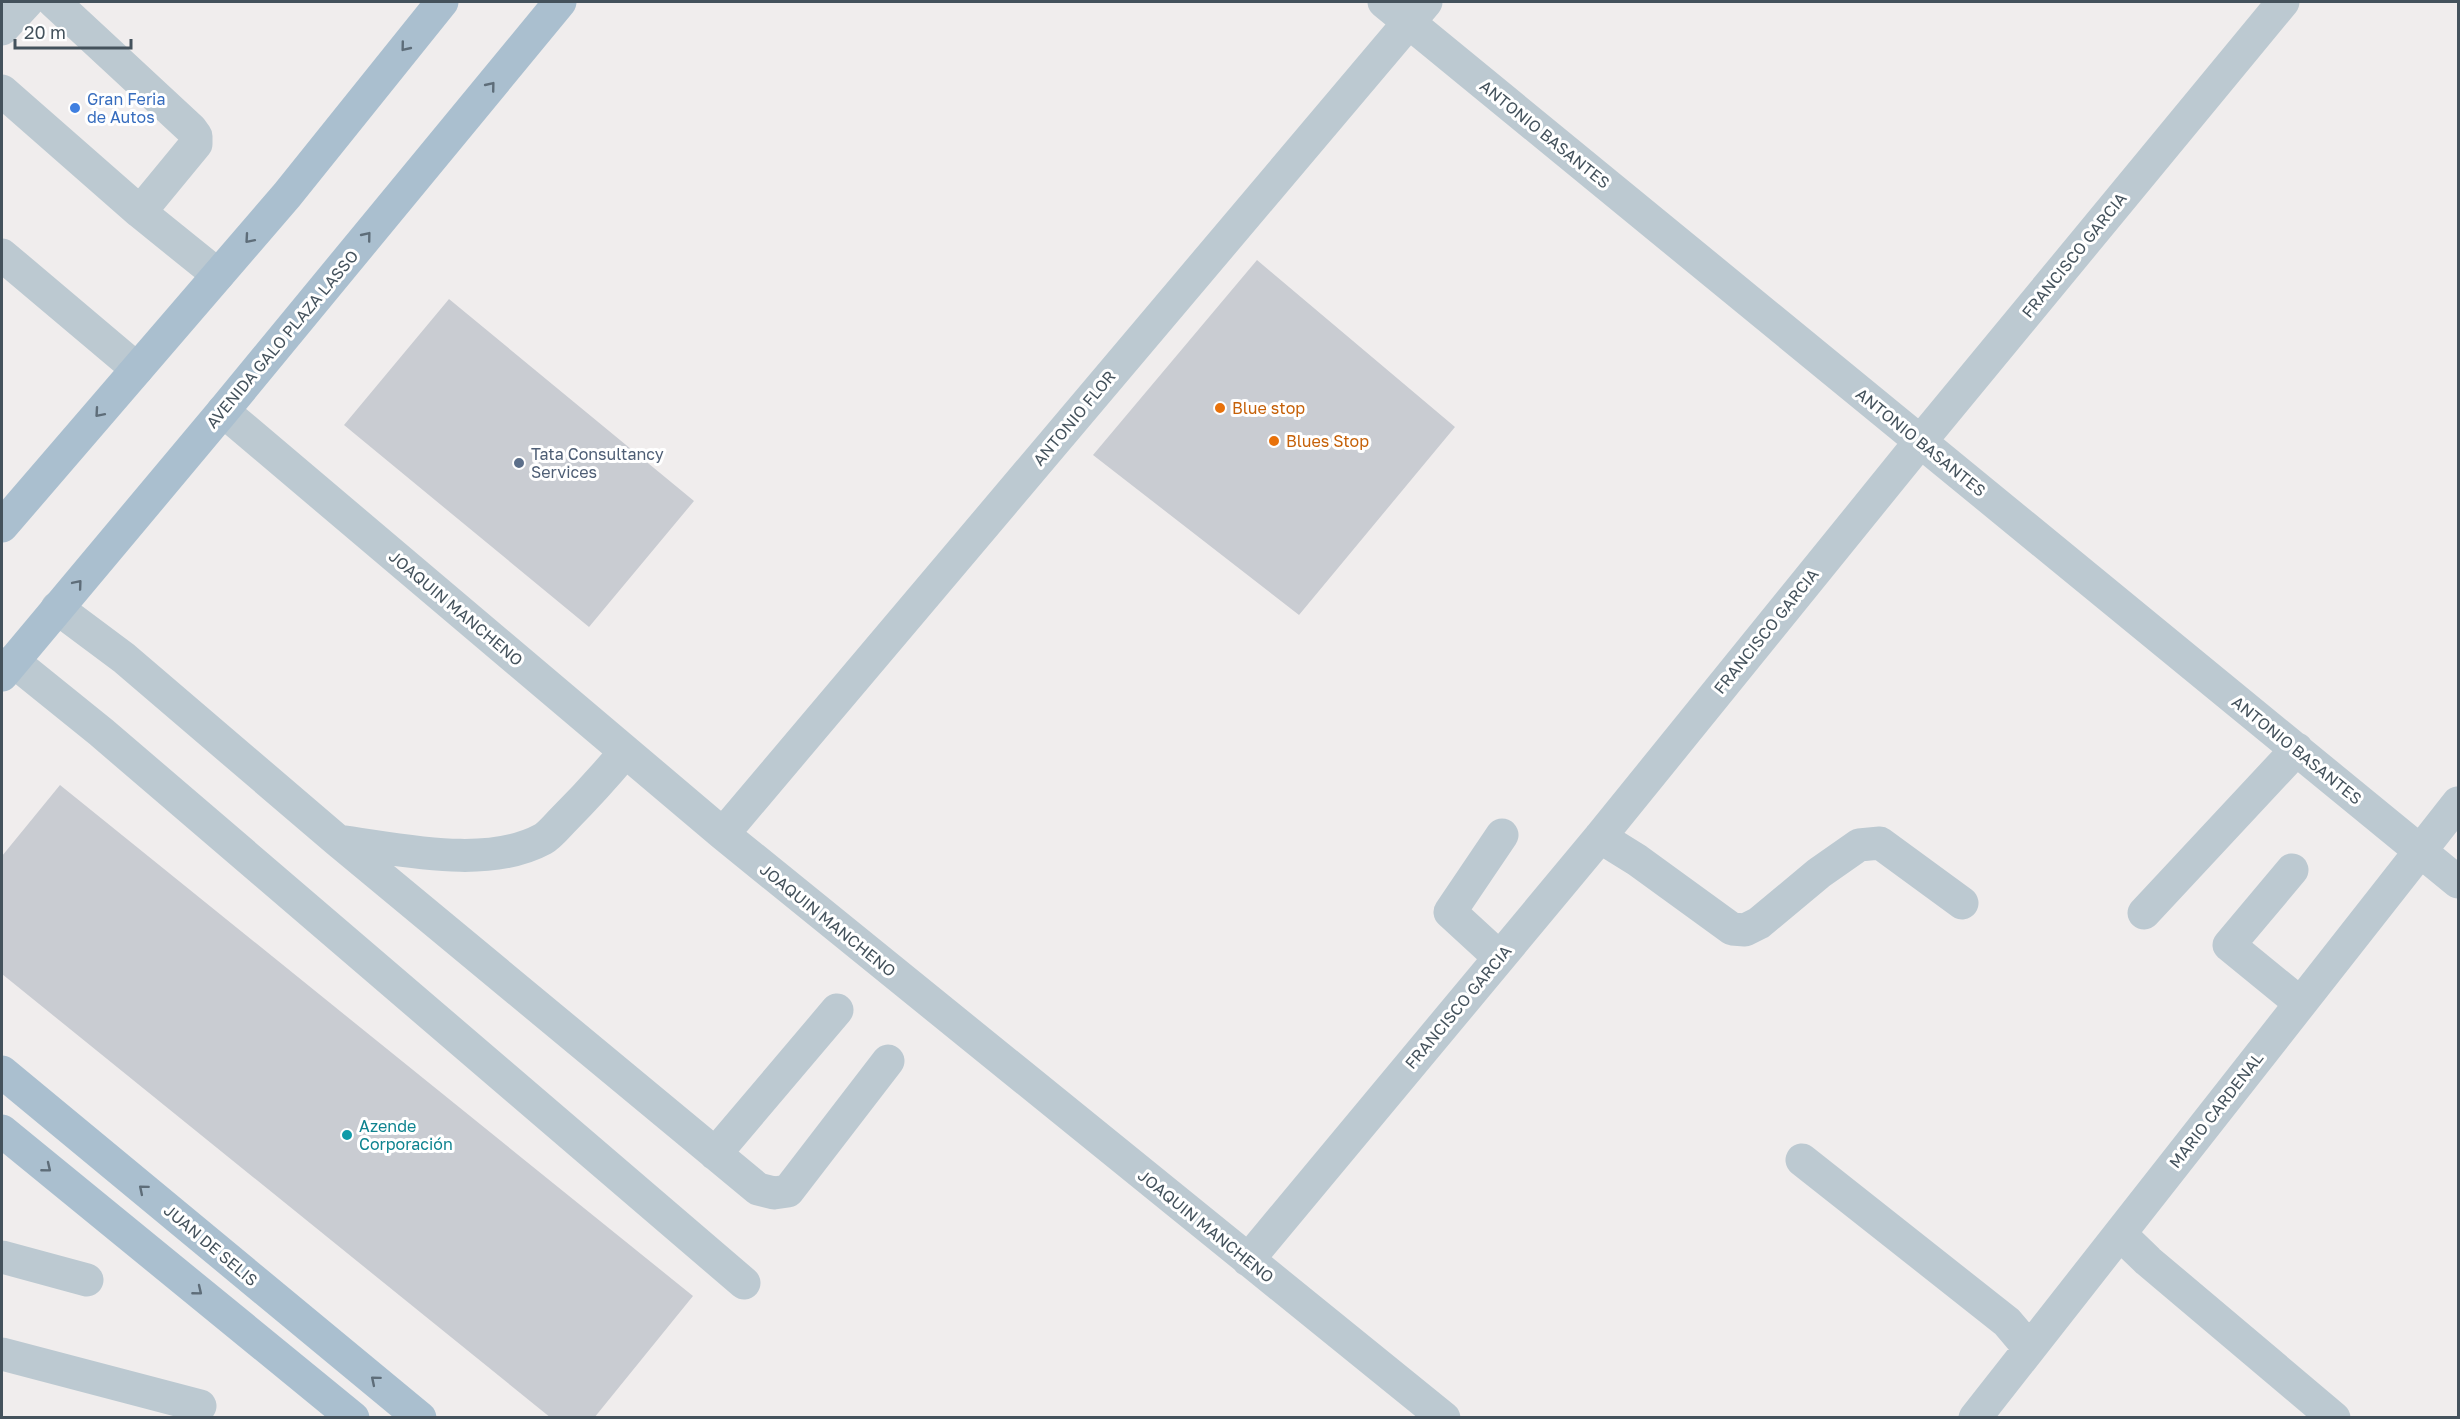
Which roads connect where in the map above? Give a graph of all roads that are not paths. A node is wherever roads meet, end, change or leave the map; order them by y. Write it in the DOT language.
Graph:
graph roads {
  1 [pos="27,2"];
  2 [pos="54,2"];
  3 [pos="442,2"];
  4 [pos="560,2"];
  5 [pos="1384,2"];
  6 [pos="2283,2"];
  7 [pos="1418,12"];
  8 [pos="2,29"];
  9 [pos="2,91"];
  10 [pos="140,212"];
  11 [pos="2,255"];
  12 [pos="218,275"];
  13 [pos="137,369"];
  14 [pos="223,411"];
  15 [pos="1920,442"];
  16 [pos="2,526"];
  17 [pos="57,608"];
  18 [pos="7,668"];
  19 [pos="2297,749"];
  20 [pos="625,752"];
  21 [pos="2458,803"];
  22 [pos="723,834"];
  23 [pos="1502,835"];
  24 [pos="1600,837"];
  25 [pos="338,841"];
  26 [pos="2420,850"];
  27 [pos="2292,870"];
  28 [pos="2458,882"];
  29 [pos="1962,903"];
  30 [pos="2144,913"];
  31 [pos="1499,957"];
  32 [pos="2300,1003"];
  33 [pos="837,1010"];
  34 [pos="888,1061"];
  35 [pos="2,1072"];
  36 [pos="2,1131"];
  37 [pos="716,1154"];
  38 [pos="1802,1160"];
  39 [pos="2120,1234"];
  40 [pos="2,1257"];
  41 [pos="1248,1260"];
  42 [pos="87,1280"];
  43 [pos="744,1283"];
  44 [pos="2029,1348"];
  45 [pos="2,1354"];
  46 [pos="200,1406"];
  47 [pos="353,1418"];
  48 [pos="420,1418"];
  49 [pos="1444,1418"];
  50 [pos="1975,1418"];
  51 [pos="2334,1418"];
  1 -- 8 [label="street"];
  2 -- 10 [label="street"];
  3 -- 12 [label="main road, one-way"];
  14 -- 4 [label="main road, AVENIDA GALO PLAZA LASSO, one-way"];
  5 -- 7 [label="street, ANTONIO BASANTES"];
  6 -- 15 [label="street, FRANCISCO GARCIA"];
  7 -- 15 [label="street, ANTONIO BASANTES"];
  7 -- 22 [label="street, ANTONIO FLOR"];
  9 -- 10 [label="street"];
  10 -- 12 [label="street"];
  11 -- 13 [label="street"];
  12 -- 13 [label="main road"];
  13 -- 16 [label="main road, one-way"];
  17 -- 14 [label="main road, AVENIDA GALO PLAZA LASSO, one-way"];
  14 -- 20 [label="street, JOAQUIN MANCHENO"];
  15 -- 19 [label="street, ANTONIO BASANTES"];
  15 -- 24 [label="street, FRANCISCO GARCIA"];
  17 -- 18 [label="main road, AVENIDA GALO PLAZA LASSO"];
  17 -- 25 [label="street"];
  18 -- 43 [label="street"];
  19 -- 26 [label="street, ANTONIO BASANTES"];
  19 -- 30 [label="street"];
  20 -- 22 [label="street, JOAQUIN MANCHENO"];
  20 -- 25 [label="street"];
  21 -- 26 [label="street, MARIO CARDENAL"];
  22 -- 41 [label="street, JOAQUIN MANCHENO"];
  23 -- 31 [label="street"];
  24 -- 29 [label="street"];
  24 -- 31 [label="street, FRANCISCO GARCIA"];
  25 -- 37 [label="street"];
  26 -- 28 [label="street, ANTONIO BASANTES"];
  26 -- 32 [label="street, MARIO CARDENAL"];
  27 -- 32 [label="street"];
  31 -- 41 [label="street, FRANCISCO GARCIA"];
  32 -- 39 [label="street, MARIO CARDENAL"];
  33 -- 37 [label="street"];
  34 -- 37 [label="street"];
  48 -- 35 [label="main road, JUAN DE SELIS, one-way"];
  36 -- 47 [label="main road, one-way"];
  38 -- 44 [label="street"];
  39 -- 44 [label="street, MARIO CARDENAL"];
  39 -- 51 [label="street"];
  40 -- 42 [label="street"];
  41 -- 49 [label="street, JOAQUIN MANCHENO"];
  44 -- 50 [label="street, MARIO CARDENAL"];
  45 -- 46 [label="street"];
}
